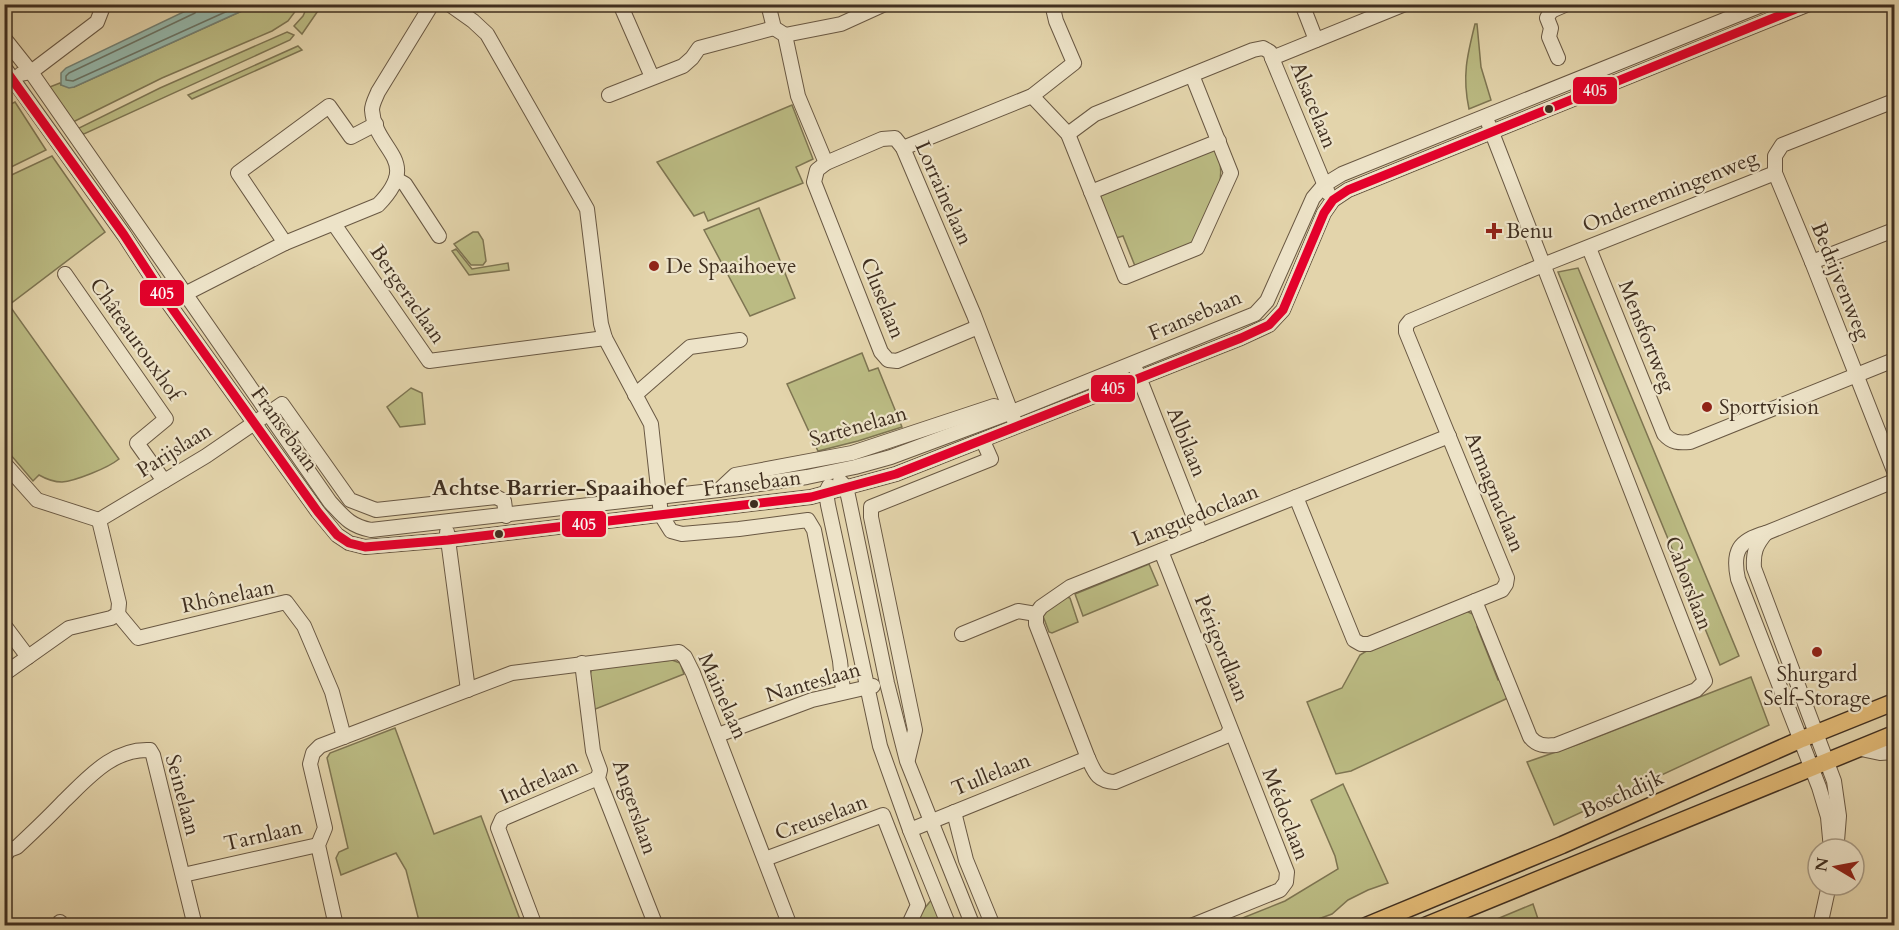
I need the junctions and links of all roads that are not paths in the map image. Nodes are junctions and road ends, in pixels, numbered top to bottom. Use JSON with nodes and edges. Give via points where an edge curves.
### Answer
{"nodes":[{"id":1,"x":104,"y":4,"type":"edge"},
{"id":2,"x":432,"y":4,"type":"edge"},
{"id":3,"x":449,"y":4,"type":"edge"},
{"id":4,"x":620,"y":4,"type":"edge"},
{"id":5,"x":768,"y":4,"type":"edge"},
{"id":6,"x":1052,"y":4,"type":"edge"},
{"id":7,"x":1302,"y":4,"type":"edge"},
{"id":8,"x":1405,"y":4,"type":"edge"},
{"id":9,"x":1568,"y":4,"type":"edge"},
{"id":10,"x":1764,"y":4,"type":"edge"},
{"id":11,"x":1809,"y":4,"type":"edge"},
{"id":12,"x":880,"y":6,"type":"edge"},
{"id":13,"x":1550,"y":8,"type":"edge"},
{"id":14,"x":779,"y":32,"type":"junction"},
{"id":15,"x":4,"y":38,"type":"edge"},
{"id":16,"x":1316,"y":40,"type":"junction"},
{"id":17,"x":1272,"y":57,"type":"junction"},
{"id":18,"x":1558,"y":58,"type":"dead end"},
{"id":19,"x":31,"y":72,"type":"junction"},
{"id":20,"x":7,"y":74,"type":"edge"},
{"id":21,"x":1192,"y":75,"type":"junction"},
{"id":22,"x":652,"y":77,"type":"junction"},
{"id":23,"x":609,"y":94,"type":"dead end"},
{"id":24,"x":1032,"y":96,"type":"junction"},
{"id":25,"x":1894,"y":101,"type":"edge"},
{"id":26,"x":1486,"y":117,"type":"junction"},
{"id":27,"x":376,"y":124,"type":"junction"},
{"id":28,"x":1492,"y":133,"type":"junction"},
{"id":29,"x":1068,"y":134,"type":"junction"},
{"id":30,"x":1219,"y":141,"type":"junction"},
{"id":31,"x":903,"y":148,"type":"junction"},
{"id":32,"x":826,"y":163,"type":"junction"},
{"id":33,"x":1774,"y":173,"type":"junction"},
{"id":34,"x":396,"y":179,"type":"junction"},
{"id":35,"x":1324,"y":185,"type":"junction"},
{"id":36,"x":1091,"y":192,"type":"junction"},
{"id":37,"x":1333,"y":200,"type":"junction"},
{"id":38,"x":334,"y":224,"type":"junction"},
{"id":39,"x":1894,"y":230,"type":"edge"},
{"id":40,"x":439,"y":236,"type":"dead end"},
{"id":41,"x":285,"y":243,"type":"junction"},
{"id":42,"x":1588,"y":248,"type":"junction"},
{"id":43,"x":1812,"y":262,"type":"junction"},
{"id":44,"x":1543,"y":264,"type":"junction"},
{"id":45,"x":65,"y":274,"type":"dead end"},
{"id":46,"x":184,"y":292,"type":"junction"},
{"id":47,"x":169,"y":304,"type":"junction"},
{"id":48,"x":978,"y":327,"type":"junction"},
{"id":49,"x":605,"y":338,"type":"junction"},
{"id":50,"x":740,"y":340,"type":"dead end"},
{"id":51,"x":1894,"y":360,"type":"edge"},
{"id":52,"x":1134,"y":364,"type":"junction"},
{"id":53,"x":1856,"y":375,"type":"junction"},
{"id":54,"x":1140,"y":378,"type":"junction"},
{"id":55,"x":635,"y":395,"type":"junction"},
{"id":56,"x":1011,"y":412,"type":"junction"},
{"id":57,"x":268,"y":414,"type":"junction"},
{"id":58,"x":255,"y":423,"type":"junction"},
{"id":59,"x":1017,"y":427,"type":"junction"},
{"id":60,"x":1449,"y":436,"type":"junction"},
{"id":61,"x":983,"y":441,"type":"junction"},
{"id":62,"x":4,"y":463,"type":"edge"},
{"id":63,"x":1894,"y":471,"type":"edge"},
{"id":64,"x":833,"y":472,"type":"junction"},
{"id":65,"x":164,"y":481,"type":"junction"},
{"id":66,"x":1894,"y":481,"type":"edge"},
{"id":67,"x":846,"y":487,"type":"junction"},
{"id":68,"x":719,"y":490,"type":"junction"},
{"id":69,"x":826,"y":492,"type":"junction"},
{"id":70,"x":659,"y":497,"type":"junction"},
{"id":71,"x":1296,"y":497,"type":"junction"},
{"id":72,"x":661,"y":515,"type":"junction"},
{"id":73,"x":506,"y":516,"type":"junction"},
{"id":74,"x":99,"y":520,"type":"junction"},
{"id":75,"x":446,"y":522,"type":"junction"},
{"id":76,"x":1766,"y":533,"type":"junction"},
{"id":77,"x":1202,"y":534,"type":"junction"},
{"id":78,"x":448,"y":540,"type":"junction"},
{"id":79,"x":1161,"y":551,"type":"junction"},
{"id":80,"x":1475,"y":601,"type":"junction"},
{"id":81,"x":1767,"y":603,"type":"junction"},
{"id":82,"x":1751,"y":611,"type":"junction"},
{"id":83,"x":118,"y":614,"type":"junction"},
{"id":84,"x":1036,"y":614,"type":"junction"},
{"id":85,"x":4,"y":625,"type":"edge"},
{"id":86,"x":962,"y":634,"type":"dead end"},
{"id":87,"x":28,"y":657,"type":"junction"},
{"id":88,"x":582,"y":663,"type":"junction"},
{"id":89,"x":4,"y":674,"type":"edge"},
{"id":90,"x":887,"y":683,"type":"junction"},
{"id":91,"x":866,"y":687,"type":"junction"},
{"id":92,"x":468,"y":690,"type":"junction"},
{"id":93,"x":843,"y":692,"type":"junction"},
{"id":94,"x":1894,"y":702,"type":"edge"},
{"id":95,"x":1230,"y":730,"type":"junction"},
{"id":96,"x":1894,"y":734,"type":"edge"},
{"id":97,"x":718,"y":735,"type":"junction"},
{"id":98,"x":1810,"y":736,"type":"junction"},
{"id":99,"x":344,"y":737,"type":"junction"},
{"id":100,"x":1861,"y":749,"type":"junction"},
{"id":101,"x":1894,"y":752,"type":"edge"},
{"id":102,"x":1088,"y":758,"type":"junction"},
{"id":103,"x":907,"y":761,"type":"junction"},
{"id":104,"x":1820,"y":765,"type":"junction"},
{"id":105,"x":598,"y":778,"type":"junction"},
{"id":106,"x":954,"y":812,"type":"junction"},
{"id":107,"x":931,"y":821,"type":"junction"},
{"id":108,"x":910,"y":830,"type":"junction"},
{"id":109,"x":1830,"y":837,"type":"edge"},
{"id":110,"x":1837,"y":837,"type":"edge"},
{"id":111,"x":318,"y":845,"type":"junction"},
{"id":112,"x":6,"y":850,"type":"edge"},
{"id":113,"x":765,"y":859,"type":"junction"},
{"id":114,"x":183,"y":875,"type":"junction"},
{"id":115,"x":1826,"y":897,"type":"edge"},
{"id":116,"x":195,"y":926,"type":"edge"},
{"id":117,"x":336,"y":926,"type":"edge"},
{"id":118,"x":535,"y":926,"type":"edge"},
{"id":119,"x":657,"y":926,"type":"edge"},
{"id":120,"x":790,"y":926,"type":"edge"},
{"id":121,"x":912,"y":926,"type":"edge"},
{"id":122,"x":949,"y":926,"type":"edge"},
{"id":123,"x":974,"y":926,"type":"edge"},
{"id":124,"x":993,"y":926,"type":"edge"},
{"id":125,"x":1191,"y":926,"type":"edge"},
{"id":126,"x":1366,"y":926,"type":"edge"},
{"id":127,"x":1425,"y":926,"type":"edge"},
{"id":128,"x":1820,"y":926,"type":"edge"}],
"edges":[{"from":1,"to":19,"type":"street","via":[[97,22]]},
{"from":2,"to":27,"type":"street","via":[[378,92],[372,108]]},
{"from":3,"to":49,"type":"street","via":[[487,34],[587,209]]},
{"from":4,"to":22,"type":"street"},
{"from":5,"to":14,"type":"street"},
{"from":6,"to":24,"type":"street","via":[[1074,63]]},
{"from":7,"to":16,"type":"street"},
{"from":8,"to":16,"type":"street","name":"Alsacelaan"},
{"from":9,"to":13,"type":"street"},
{"from":10,"to":26,"type":"street","name":"Fransebaan"},
{"from":11,"to":28,"type":"street"},
{"from":12,"to":14,"type":"street","via":[[841,24]]},
{"from":13,"to":18,"type":"street","via":[[1549,37]]},
{"from":14,"to":22,"type":"street","via":[[699,48],[683,66]]},
{"from":14,"to":32,"type":"street","via":[[798,96]]},
{"from":15,"to":19,"type":"street","name":"Fransebaan"},
{"from":16,"to":17,"type":"street","name":"Alsacelaan"},
{"from":17,"to":21,"type":"street","via":[[1263,48],[1252,50]]},
{"from":17,"to":35,"type":"street","name":"Alsacelaan"},
{"from":19,"to":20,"type":"street"},
{"from":19,"to":46,"type":"street","name":"Fransebaan"},
{"from":20,"to":47,"type":"street","name":"Fransebaan"},
{"from":21,"to":29,"type":"street","via":[[1095,114]]},
{"from":21,"to":30,"type":"street"},
{"from":22,"to":23,"type":"street"},
{"from":24,"to":29,"type":"street"},
{"from":24,"to":31,"type":"street"},
{"from":25,"to":33,"type":"street","name":"Ondernemingenweg","via":[[1782,145],[1775,156]]},
{"from":26,"to":28,"type":"street","name":"Cahorslaan"},
{"from":26,"to":35,"type":"street","name":"Fransebaan","via":[[1342,174]]},
{"from":27,"to":34,"type":"street","via":[[398,166]]},
{"from":27,"to":41,"type":"street","via":[[351,137],[329,106],[238,173]]},
{"from":28,"to":37,"type":"street","via":[[1348,190]]},
{"from":28,"to":44,"type":"street","name":"Cahorslaan"},
{"from":29,"to":36,"type":"street"},
{"from":30,"to":36,"type":"street"},
{"from":30,"to":36,"type":"street","via":[[1231,173],[1197,248],[1121,278]]},
{"from":31,"to":32,"type":"street","name":"Lorrainelaan","via":[[895,138],[882,139]]},
{"from":31,"to":48,"type":"street","name":"Lorrainelaan"},
{"from":32,"to":48,"type":"street","name":"Cluselaan","via":[[817,170],[814,182],[881,352],[888,360],[897,361]]},
{"from":33,"to":42,"type":"street","name":"Ondernemingenweg"},
{"from":33,"to":43,"type":"street","name":"Bedrijvenweg"},
{"from":34,"to":38,"type":"street","via":[[378,206]]},
{"from":34,"to":40,"type":"street","via":[[405,184]]},
{"from":35,"to":37,"type":"street","name":"Alsacelaan"},
{"from":35,"to":52,"type":"street","name":"Fransebaan","via":[[1313,198],[1267,301],[1255,314]]},
{"from":37,"to":54,"type":"street","name":"Fransebaan","via":[[1283,310],[1269,325]]},
{"from":38,"to":41,"type":"street"},
{"from":38,"to":49,"type":"street","name":"Bergeraclaan","via":[[429,361]]},
{"from":39,"to":43,"type":"street"},
{"from":41,"to":46,"type":"street"},
{"from":42,"to":44,"type":"street","name":"Ondernemingenweg"},
{"from":42,"to":53,"type":"street","name":"Mensfortweg","via":[[1664,434],[1670,440],[1690,442]]},
{"from":43,"to":53,"type":"street","name":"Bedrijvenweg"},
{"from":44,"to":60,"type":"street","name":"Armagnaclaan","via":[[1406,326]]},
{"from":44,"to":80,"type":"street","name":"Cahorslaan","via":[[1705,681],[1696,690],[1556,745],[1535,743]]},
{"from":45,"to":65,"type":"street","name":"Châteaurouxhof","via":[[166,419],[136,443]]},
{"from":46,"to":47,"type":"street"},
{"from":46,"to":57,"type":"street","name":"Fransebaan"},
{"from":47,"to":58,"type":"street","name":"Fransebaan"},
{"from":48,"to":56,"type":"street","name":"Lorrainelaan"},
{"from":49,"to":55,"type":"street"},
{"from":50,"to":55,"type":"street","via":[[690,347]]},
{"from":51,"to":53,"type":"street"},
{"from":52,"to":54,"type":"street","name":"Albilaan"},
{"from":52,"to":56,"type":"street","name":"Fransebaan"},
{"from":53,"to":63,"type":"street","name":"Bedrijvenweg"},
{"from":54,"to":59,"type":"street","name":"Fransebaan"},
{"from":54,"to":77,"type":"street","name":"Albilaan"},
{"from":55,"to":70,"type":"street","via":[[651,424]]},
{"from":56,"to":59,"type":"street","name":"Lorrainelaan"},
{"from":56,"to":64,"type":"street","name":"Fransebaan","via":[[891,457]]},
{"from":56,"to":68,"type":"street","name":"Sartènelaan","via":[[994,406],[852,453],[735,475]]},
{"from":57,"to":58,"type":"street","name":"Parijslaan"},
{"from":57,"to":73,"type":"street","name":"Fransebaan","via":[[282,404],[350,500],[376,510],[496,497],[504,501]]},
{"from":57,"to":75,"type":"street","name":"Fransebaan","via":[[330,502],[356,527],[371,530]]},
{"from":58,"to":65,"type":"street","name":"Parijslaan"},
{"from":58,"to":78,"type":"street","name":"Fransebaan","via":[[337,535],[349,543],[364,548]]},
{"from":59,"to":61,"type":"street","name":"Fransebaan"},
{"from":60,"to":71,"type":"street","name":"Languedoclaan"},
{"from":60,"to":80,"type":"street","name":"Armagnaclaan","via":[[1507,578],[1502,590]]},
{"from":61,"to":67,"type":"street","name":"Fransebaan","via":[[896,474]]},
{"from":61,"to":103,"type":"street","via":[[991,459],[871,507],[915,730]]},
{"from":62,"to":74,"type":"street","via":[[37,500]]},
{"from":64,"to":67,"type":"street"},
{"from":64,"to":68,"type":"street","name":"Fransebaan"},
{"from":64,"to":69,"type":"street"},
{"from":65,"to":74,"type":"street","name":"Parijslaan"},
{"from":66,"to":76,"type":"street"},
{"from":67,"to":69,"type":"street","name":"Fransebaan"},
{"from":67,"to":90,"type":"street"},
{"from":68,"to":70,"type":"street","name":"Fransebaan"},
{"from":69,"to":72,"type":"street","name":"Fransebaan"},
{"from":69,"to":91,"type":"street"},
{"from":70,"to":72,"type":"street"},
{"from":70,"to":73,"type":"street","name":"Fransebaan"},
{"from":71,"to":77,"type":"street","name":"Languedoclaan"},
{"from":71,"to":80,"type":"street","name":"Armagnaclaan","via":[[1354,640],[1369,644]]},
{"from":72,"to":78,"type":"street","name":"Fransebaan"},
{"from":72,"to":93,"type":"street","name":"Fransebaan","via":[[670,531],[682,534],[808,520],[814,530]]},
{"from":73,"to":75,"type":"street","name":"Fransebaan"},
{"from":74,"to":83,"type":"street","via":[[119,603]]},
{"from":75,"to":78,"type":"street"},
{"from":76,"to":81,"type":"street","via":[[1753,555]]},
{"from":76,"to":82,"type":"street","via":[[1742,543],[1737,554],[1738,579]]},
{"from":77,"to":79,"type":"street","name":"Languedoclaan"},
{"from":78,"to":92,"type":"street"},
{"from":79,"to":84,"type":"street","name":"Languedoclaan","via":[[1070,587]]},
{"from":79,"to":95,"type":"street","name":"Périgordlaan"},
{"from":81,"to":82,"type":"street"},
{"from":81,"to":98,"type":"street"},
{"from":82,"to":98,"type":"street"},
{"from":83,"to":87,"type":"street","via":[[69,628]]},
{"from":83,"to":99,"type":"street","name":"Rhônelaan","via":[[138,638],[286,602],[304,626],[332,692]]},
{"from":84,"to":86,"type":"street","via":[[1018,611]]},
{"from":84,"to":102,"type":"street","name":"Périgordlaan","via":[[1036,624]]},
{"from":85,"to":87,"type":"street"},
{"from":87,"to":89,"type":"street"},
{"from":88,"to":92,"type":"street","name":"Mainelaan","via":[[512,673]]},
{"from":88,"to":97,"type":"street","name":"Mainelaan","via":[[680,652],[693,673]]},
{"from":88,"to":105,"type":"street","name":"Angerslaan","via":[[592,751],[600,770]]},
{"from":90,"to":91,"type":"street","name":"Nanteslaan"},
{"from":90,"to":103,"type":"street"},
{"from":91,"to":93,"type":"street","name":"Nanteslaan"},
{"from":91,"to":108,"type":"street","via":[[879,746]]},
{"from":92,"to":99,"type":"street","name":"Mainelaan"},
{"from":93,"to":97,"type":"street","name":"Nanteslaan"},
{"from":94,"to":98,"type":"main road","name":"Boschdijk"},
{"from":95,"to":102,"type":"street","name":"Périgordlaan","via":[[1226,736],[1114,782],[1104,782],[1095,774]]},
{"from":95,"to":125,"type":"street","name":"Médoclaan","via":[[1287,872],[1286,882],[1280,890]]},
{"from":96,"to":100,"type":"main road"},
{"from":97,"to":113,"type":"street","name":"Mainelaan"},
{"from":98,"to":104,"type":"street"},
{"from":98,"to":126,"type":"main road","name":"Boschdijk"},
{"from":99,"to":111,"type":"street","name":"Mainelaan","via":[[320,746],[310,764],[325,828]]},
{"from":100,"to":101,"type":"street"},
{"from":100,"to":104,"type":"main road"},
{"from":102,"to":106,"type":"street","name":"Tullelaan"},
{"from":103,"to":107,"type":"street"},
{"from":104,"to":109,"type":"street"},
{"from":104,"to":110,"type":"street","via":[[1834,781],[1839,816]]},
{"from":104,"to":127,"type":"main road"},
{"from":105,"to":118,"type":"street","name":"Indrelaan","via":[[502,819],[498,828]]},
{"from":105,"to":119,"type":"street","name":"Angerslaan"},
{"from":106,"to":107,"type":"street","name":"Tullelaan"},
{"from":106,"to":124,"type":"street","via":[[966,860]]},
{"from":107,"to":108,"type":"street","name":"Tullelaan"},
{"from":107,"to":123,"type":"street"},
{"from":108,"to":122,"type":"street"},
{"from":111,"to":114,"type":"street","name":"Tarnlaan"},
{"from":111,"to":117,"type":"street","name":"Mainelaan"},
{"from":112,"to":114,"type":"street","name":"Seinelaan","via":[[17,847],[97,770],[116,757],[150,750]]},
{"from":113,"to":120,"type":"street","name":"Mainelaan"},
{"from":113,"to":121,"type":"street","name":"Creuselaan","via":[[883,815],[918,905],[910,922]]},
{"from":114,"to":116,"type":"street","name":"Seinelaan"},
{"from":115,"to":128,"type":"street"}]}
